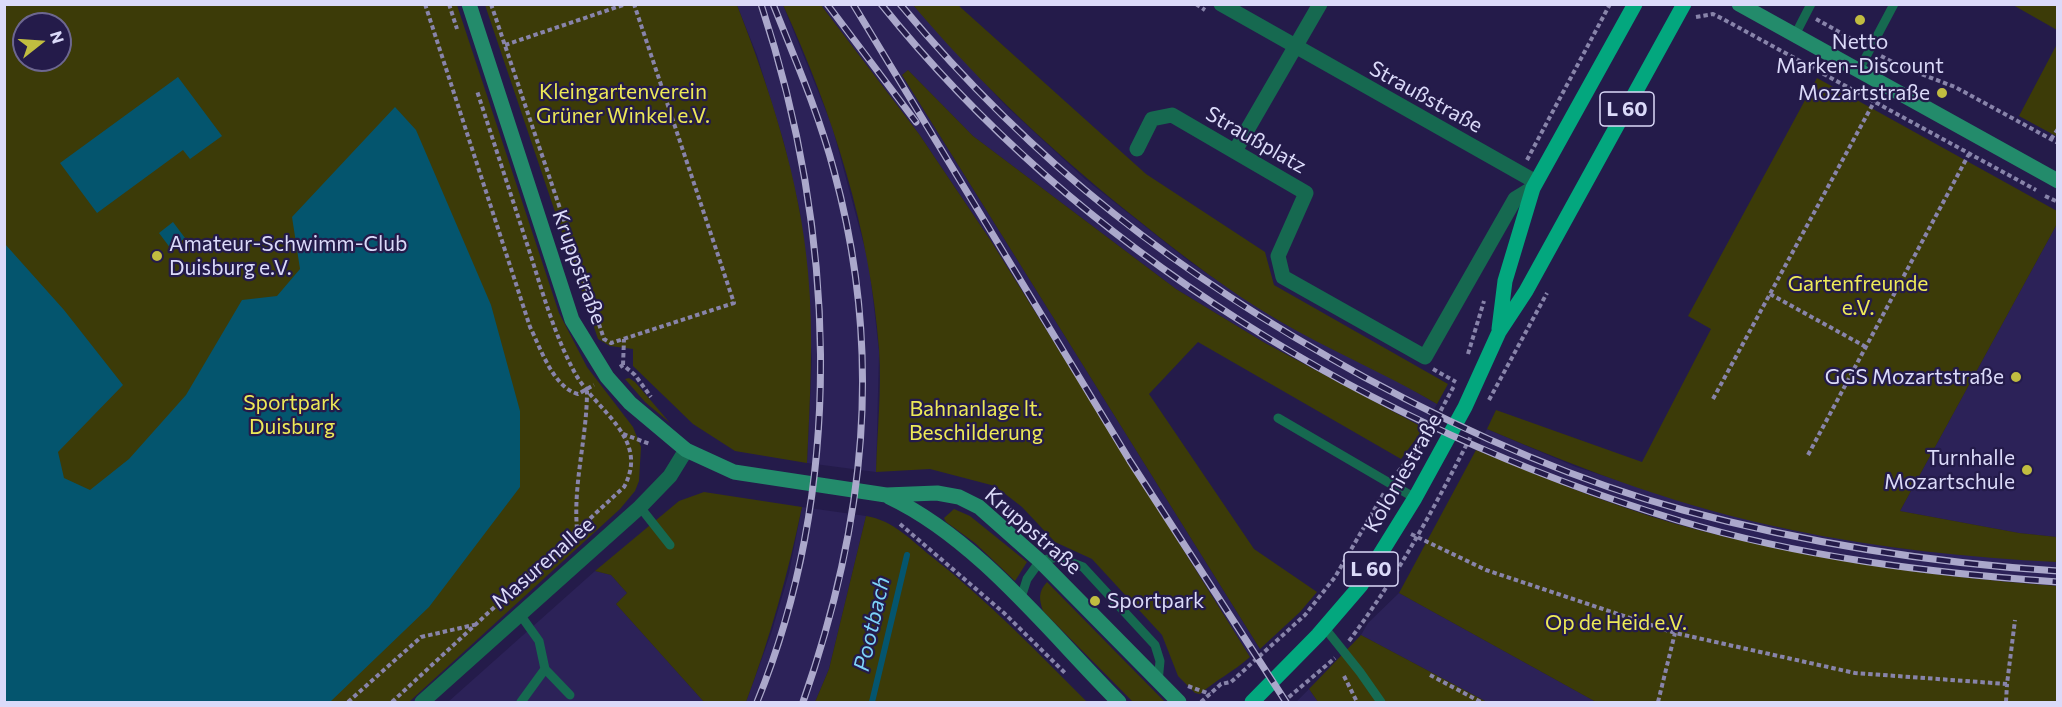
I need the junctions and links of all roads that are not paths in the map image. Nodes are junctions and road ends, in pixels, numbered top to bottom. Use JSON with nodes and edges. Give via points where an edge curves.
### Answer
{"nodes":[{"id":1,"x":469,"y":4,"type":"edge"},
{"id":2,"x":1221,"y":4,"type":"edge"},
{"id":3,"x":1320,"y":4,"type":"edge"},
{"id":4,"x":1635,"y":4,"type":"edge"},
{"id":5,"x":1684,"y":4,"type":"edge"},
{"id":6,"x":1739,"y":4,"type":"edge"},
{"id":7,"x":1811,"y":4,"type":"edge"},
{"id":8,"x":1894,"y":4,"type":"edge"},
{"id":9,"x":1795,"y":35,"type":"junction"},
{"id":10,"x":1295,"y":47,"type":"junction"},
{"id":11,"x":1859,"y":70,"type":"junction"},
{"id":12,"x":1137,"y":149,"type":"dead end"},
{"id":13,"x":1235,"y":151,"type":"junction"},
{"id":14,"x":2058,"y":181,"type":"edge"},
{"id":15,"x":1535,"y":185,"type":"junction"},
{"id":16,"x":1499,"y":332,"type":"junction"},
{"id":17,"x":1425,"y":357,"type":"joint"},
{"id":18,"x":1278,"y":418,"type":"dead end"},
{"id":19,"x":686,"y":450,"type":"junction"},
{"id":20,"x":886,"y":495,"type":"junction"},
{"id":21,"x":1415,"y":498,"type":"junction"},
{"id":22,"x":639,"y":507,"type":"junction"},
{"id":23,"x":670,"y":545,"type":"dead end"},
{"id":24,"x":1040,"y":561,"type":"junction"},
{"id":25,"x":1020,"y":601,"type":"junction"},
{"id":26,"x":519,"y":613,"type":"junction"},
{"id":27,"x":1324,"y":627,"type":"junction"},
{"id":28,"x":545,"y":669,"type":"junction"},
{"id":29,"x":1158,"y":682,"type":"junction"},
{"id":30,"x":570,"y":695,"type":"dead end"},
{"id":31,"x":422,"y":702,"type":"edge"},
{"id":32,"x":521,"y":702,"type":"edge"},
{"id":33,"x":1119,"y":702,"type":"edge"},
{"id":34,"x":1179,"y":702,"type":"edge"},
{"id":35,"x":1252,"y":702,"type":"edge"},
{"id":36,"x":1381,"y":702,"type":"edge"}],
"edges":[{"from":1,"to":19,"type":"street","name":"Kruppstraße","via":[[573,320],[607,377],[655,427]]},
{"from":2,"to":10,"type":"street","name":"Straußstraße"},
{"from":3,"to":10,"type":"street"},
{"from":4,"to":15,"type":"main road","name":"Koloniestraße","number":"L 60"},
{"from":5,"to":16,"type":"main road","name":"Koloniestraße","number":"L 60","via":[[1526,291]]},
{"from":6,"to":9,"type":"street"},
{"from":7,"to":9,"type":"lane"},
{"from":8,"to":11,"type":"lane"},
{"from":9,"to":11,"type":"street"},
{"from":10,"to":13,"type":"street"},
{"from":10,"to":15,"type":"street","name":"Straußstraße"},
{"from":11,"to":14,"type":"street"},
{"from":12,"to":13,"type":"street","name":"Straußplatz","via":[[1152,119],[1172,115]]},
{"from":13,"to":17,"type":"street","name":"Straußplatz","via":[[1306,193],[1278,256],[1283,277]]},
{"from":15,"to":16,"type":"main road","name":"Koloniestraße","number":"L 60","via":[[1505,281]]},
{"from":15,"to":17,"type":"street","name":"Koloniestraße","via":[[1515,199]]},
{"from":16,"to":21,"type":"main road","name":"Koloniestraße","number":"L 60","via":[[1465,407]]},
{"from":18,"to":21,"type":"lane"},
{"from":19,"to":20,"type":"street","name":"Kruppstraße","via":[[734,472]]},
{"from":19,"to":22,"type":"street","name":"Masurenallee","via":[[670,476]]},
{"from":20,"to":24,"type":"street","name":"Kruppstraße","via":[[937,493],[959,497],[979,507]]},
{"from":20,"to":25,"type":"street","name":"Kruppstraße","via":[[910,507],[969,552]]},
{"from":21,"to":27,"type":"main road","name":"Koloniestraße","number":"L 60","via":[[1361,585]]},
{"from":22,"to":23,"type":"lane"},
{"from":22,"to":26,"type":"street","name":"Masurenallee"},
{"from":24,"to":25,"type":"lane","via":[[1027,579]]},
{"from":24,"to":29,"type":"street","name":"Kruppstraße"},
{"from":24,"to":29,"type":"lane","via":[[1057,557],[1083,567],[1155,645],[1160,661]]},
{"from":25,"to":33,"type":"street","name":"Kruppstraße"},
{"from":26,"to":28,"type":"lane","via":[[539,641]]},
{"from":26,"to":31,"type":"street","name":"Masurenallee"},
{"from":27,"to":35,"type":"main road","name":"Koloniestraße","number":"L 60"},
{"from":27,"to":36,"type":"lane"},
{"from":28,"to":30,"type":"lane"},
{"from":28,"to":32,"type":"lane"},
{"from":29,"to":34,"type":"street","name":"Kruppstraße"}]}
